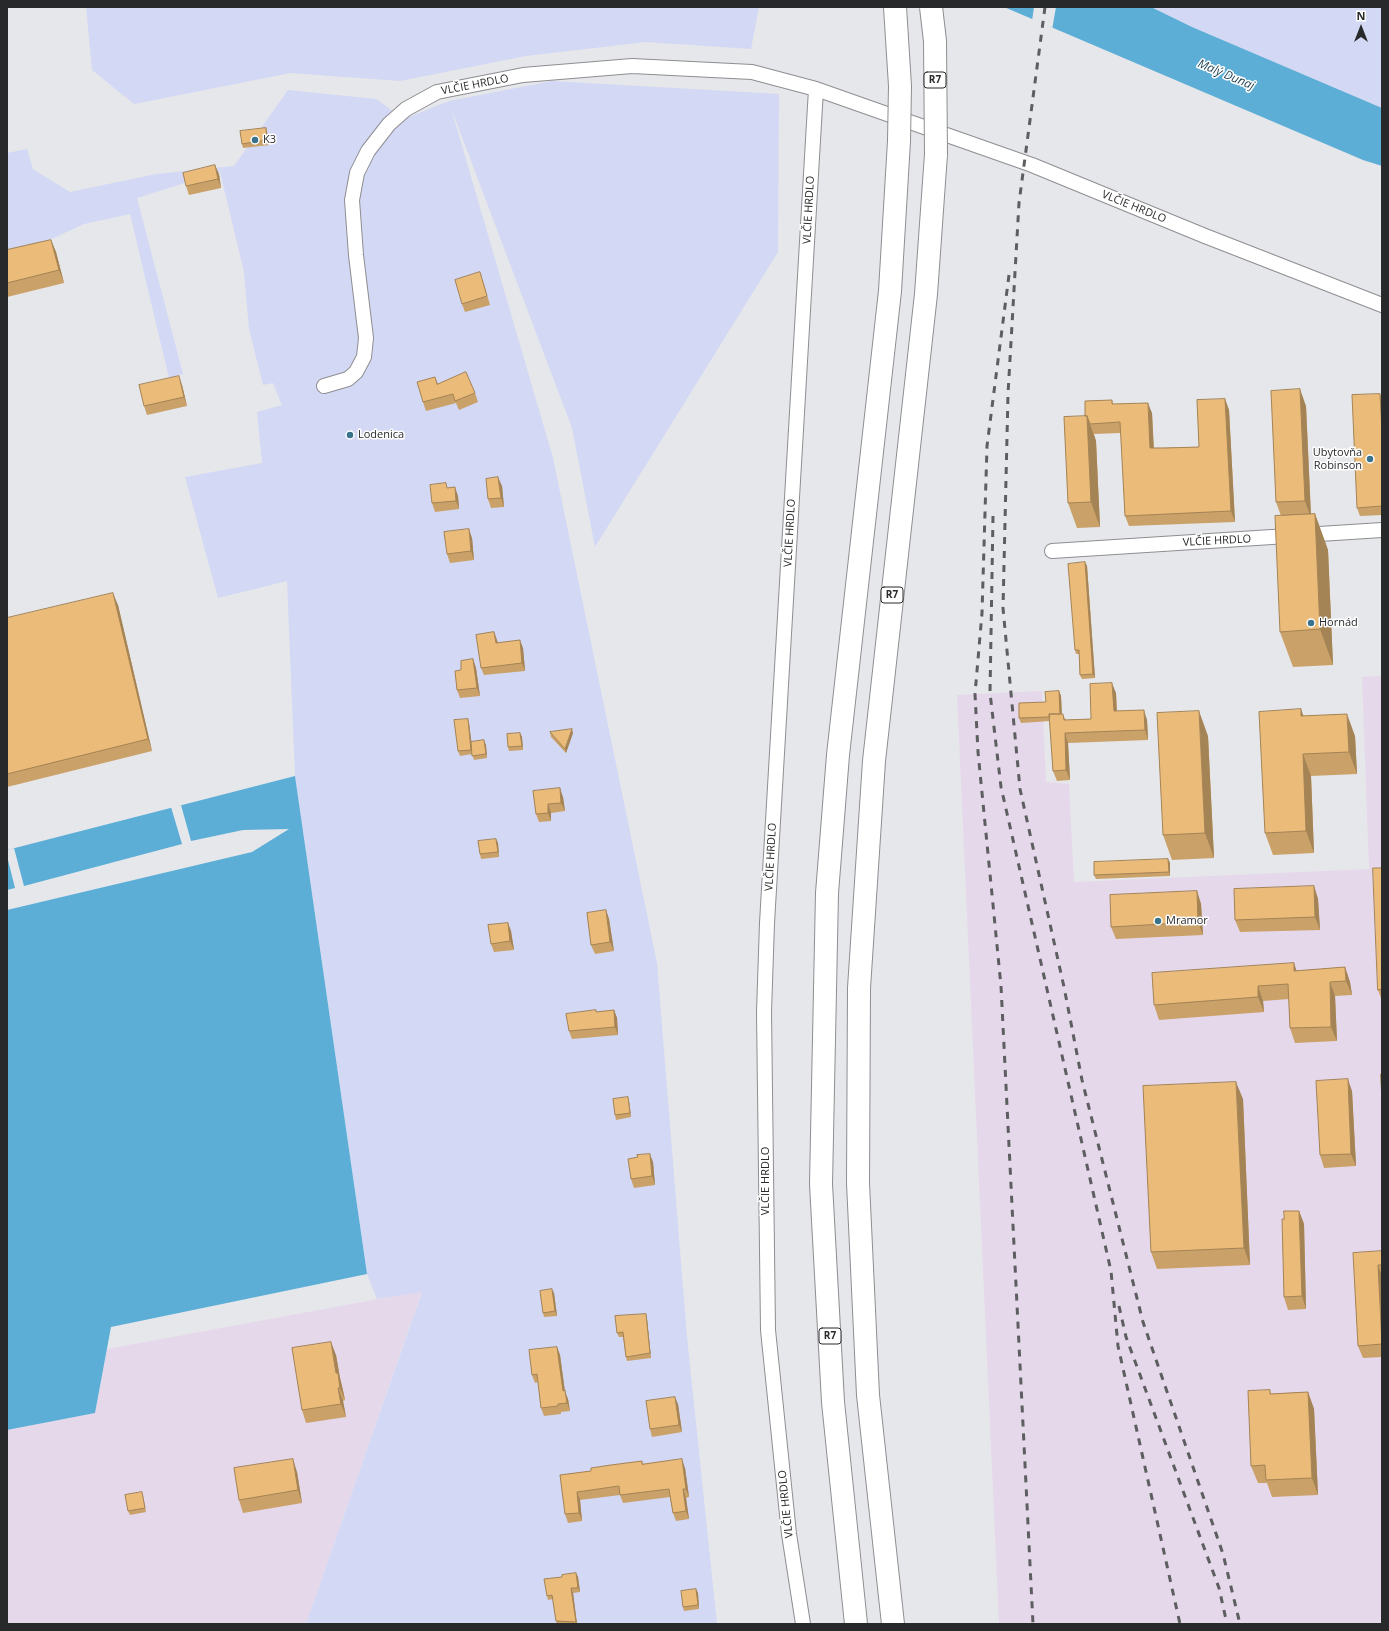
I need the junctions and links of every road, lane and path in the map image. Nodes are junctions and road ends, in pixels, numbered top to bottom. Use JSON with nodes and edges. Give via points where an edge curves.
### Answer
{"nodes":[{"id":1,"x":895,"y":7,"type":"edge"},
{"id":2,"x":931,"y":7,"type":"edge"},
{"id":3,"x":816,"y":88,"type":"junction"},
{"id":4,"x":1382,"y":305,"type":"edge"},
{"id":5,"x":324,"y":386,"type":"dead end"},
{"id":6,"x":1382,"y":530,"type":"edge"},
{"id":7,"x":1052,"y":550,"type":"dead end"},
{"id":8,"x":803,"y":1624,"type":"edge"},
{"id":9,"x":856,"y":1624,"type":"edge"},
{"id":10,"x":893,"y":1624,"type":"edge"}],
"edges":[{"from":1,"to":9,"type":"highway","number":"R7","bridge":true,"via":[[900,86],[900,141],[890,291],[838,755],[827,894],[823,1048],[821,1192],[834,1402]]},
{"from":2,"to":10,"type":"highway","number":"R7","bridge":true,"via":[[935,41],[936,154],[926,294],[874,761],[864,897],[858,1036],[858,1183],[868,1395]]},
{"from":3,"to":4,"type":"street","name":"VLČIE HRDLO","via":[[1032,165]]},
{"from":3,"to":5,"type":"street","name":"VLČIE HRDLO","via":[[752,72],[632,66],[523,75],[437,92],[406,109],[389,124],[368,151],[357,173],[352,200],[366,338],[364,357],[356,372],[348,379]]},
{"from":3,"to":8,"type":"street","name":"VLČIE HRDLO","via":[[767,923],[764,1012],[768,1330],[789,1534]]},
{"from":6,"to":7,"type":"street","name":"VLČIE HRDLO"}]}
